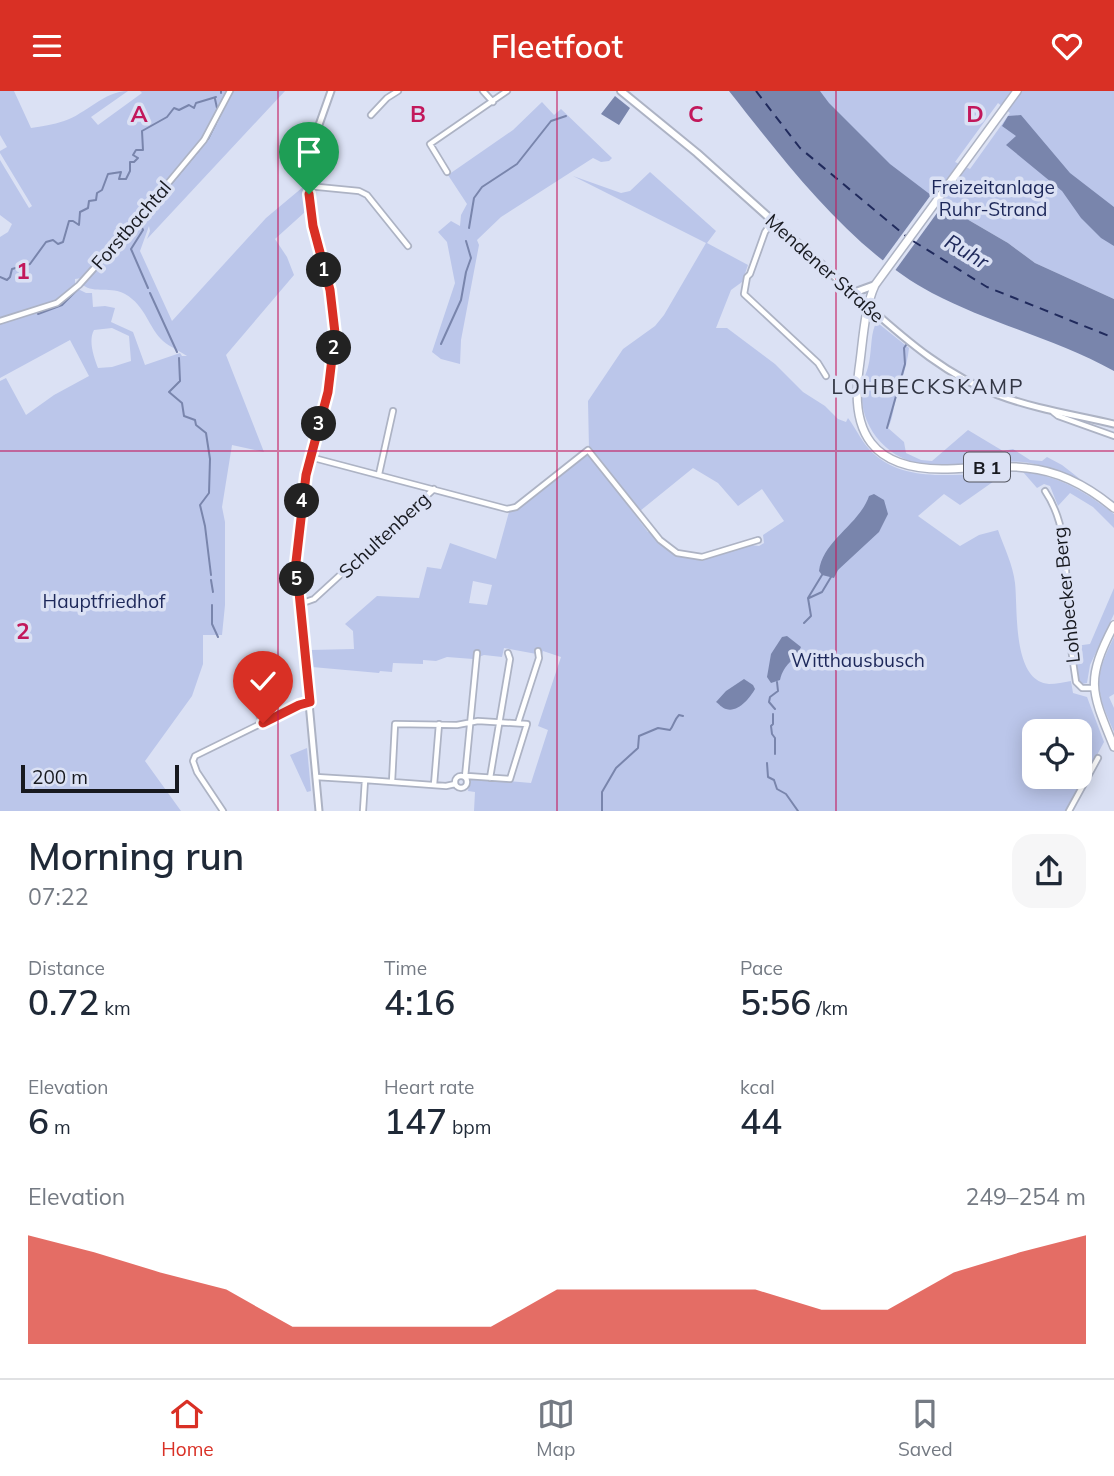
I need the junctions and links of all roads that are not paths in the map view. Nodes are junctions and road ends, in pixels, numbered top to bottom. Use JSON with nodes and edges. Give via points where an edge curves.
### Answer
{"nodes":[{"id":1,"x":230,"y":91,"type":"edge"},
{"id":2,"x":331,"y":91,"type":"edge"},
{"id":3,"x":398,"y":91,"type":"edge"},
{"id":4,"x":483,"y":91,"type":"edge"},
{"id":5,"x":507,"y":91,"type":"edge"},
{"id":6,"x":621,"y":91,"type":"edge"},
{"id":7,"x":1017,"y":91,"type":"edge"},
{"id":8,"x":493,"y":102,"type":"junction"},
{"id":9,"x":371,"y":115,"type":"dead end"},
{"id":10,"x":447,"y":172,"type":"dead end"},
{"id":11,"x":308,"y":186,"type":"junction"},
{"id":12,"x":773,"y":221,"type":"junction"},
{"id":13,"x":408,"y":246,"type":"dead end"},
{"id":14,"x":877,"y":283,"type":"junction"},
{"id":15,"x":853,"y":293,"type":"junction"},
{"id":16,"x":869,"y":307,"type":"junction"},
{"id":17,"x":0,"y":321,"type":"edge"},
{"id":18,"x":826,"y":376,"type":"dead end"},
{"id":19,"x":1049,"y":409,"type":"junction"},
{"id":20,"x":393,"y":411,"type":"dead end"},
{"id":21,"x":1114,"y":424,"type":"edge"},
{"id":22,"x":1114,"y":436,"type":"edge"},
{"id":23,"x":310,"y":457,"type":"junction"},
{"id":24,"x":379,"y":474,"type":"junction"},
{"id":25,"x":433,"y":489,"type":"junction"},
{"id":26,"x":1045,"y":491,"type":"dead end"},
{"id":27,"x":1114,"y":508,"type":"edge"},
{"id":28,"x":758,"y":540,"type":"dead end"},
{"id":29,"x":300,"y":604,"type":"junction"},
{"id":30,"x":1114,"y":625,"type":"edge"},
{"id":31,"x":538,"y":651,"type":"dead end"},
{"id":32,"x":477,"y":653,"type":"dead end"},
{"id":33,"x":508,"y":653,"type":"dead end"},
{"id":34,"x":247,"y":661,"type":"dead end"},
{"id":35,"x":1093,"y":688,"type":"junction"},
{"id":36,"x":310,"y":702,"type":"junction"},
{"id":37,"x":500,"y":721,"type":"junction"},
{"id":38,"x":471,"y":722,"type":"junction"},
{"id":39,"x":263,"y":723,"type":"junction"},
{"id":40,"x":518,"y":723,"type":"junction"},
{"id":41,"x":439,"y":724,"type":"junction"},
{"id":42,"x":1114,"y":747,"type":"edge"},
{"id":43,"x":1098,"y":758,"type":"dead end"},
{"id":44,"x":316,"y":777,"type":"junction"},
{"id":45,"x":466,"y":777,"type":"junction"},
{"id":46,"x":490,"y":778,"type":"junction"},
{"id":47,"x":365,"y":780,"type":"junction"},
{"id":48,"x":392,"y":782,"type":"junction"},
{"id":49,"x":455,"y":784,"type":"junction"},
{"id":50,"x":434,"y":785,"type":"junction"},
{"id":51,"x":223,"y":811,"type":"edge"},
{"id":52,"x":319,"y":811,"type":"edge"},
{"id":53,"x":363,"y":811,"type":"edge"},
{"id":54,"x":1069,"y":811,"type":"edge"}],
"edges":[{"from":1,"to":17,"type":"street","name":"Forstbachtal","via":[[204,139],[79,285],[51,306]]},
{"from":2,"to":11,"type":"street","via":[[314,139]]},
{"from":3,"to":9,"type":"street"},
{"from":4,"to":8,"type":"street"},
{"from":5,"to":8,"type":"street"},
{"from":6,"to":12,"type":"main road","name":"Mendener Straße"},
{"from":7,"to":14,"type":"main road","number":"B 1"},
{"from":8,"to":10,"type":"street","via":[[430,144]]},
{"from":11,"to":13,"type":"street","via":[[367,195]]},
{"from":11,"to":23,"type":"street","via":[[335,333],[331,376]]},
{"from":12,"to":15,"type":"main road","name":"Mendener Straße"},
{"from":12,"to":18,"type":"street","via":[[744,294]]},
{"from":14,"to":15,"type":"main road"},
{"from":14,"to":16,"type":"main road","number":"B 1"},
{"from":15,"to":16,"type":"main road","name":"Mendener Straße"},
{"from":16,"to":19,"type":"street","name":"Mendener Straße","via":[[917,349],[978,386]]},
{"from":16,"to":27,"type":"main road","number":"B 1","via":[[857,409],[864,432],[877,449],[901,463],[926,469],[1007,467],[1050,473],[1080,485]]},
{"from":19,"to":21,"type":"street","name":"Mendener Straße"},
{"from":19,"to":22,"type":"street","name":"Mendener Straße","via":[[1058,417]]},
{"from":20,"to":24,"type":"street"},
{"from":23,"to":24,"type":"street"},
{"from":23,"to":29,"type":"street","via":[[296,562]]},
{"from":24,"to":25,"type":"street"},
{"from":25,"to":28,"type":"street","via":[[512,508],[588,450],[660,540],[677,553],[702,557]]},
{"from":25,"to":29,"type":"street","name":"Schultenberg","via":[[314,599]]},
{"from":26,"to":35,"type":"street","name":"Lohbecker Berg","via":[[1061,528],[1076,683]]},
{"from":29,"to":36,"type":"street"},
{"from":30,"to":35,"type":"main road","via":[[1095,665]]},
{"from":31,"to":40,"type":"street"},
{"from":32,"to":38,"type":"street"},
{"from":33,"to":37,"type":"street"},
{"from":34,"to":39,"type":"street","via":[[247,684]]},
{"from":35,"to":42,"type":"main road"},
{"from":36,"to":39,"type":"street"},
{"from":36,"to":44,"type":"street"},
{"from":37,"to":38,"type":"street"},
{"from":37,"to":40,"type":"street"},
{"from":37,"to":46,"type":"street"},
{"from":38,"to":41,"type":"street"},
{"from":38,"to":45,"type":"street"},
{"from":39,"to":51,"type":"street","via":[[199,753],[193,761]]},
{"from":40,"to":46,"type":"street","via":[[527,724],[527,729],[510,779]]},
{"from":41,"to":48,"type":"street","via":[[395,724]]},
{"from":41,"to":50,"type":"street"},
{"from":43,"to":54,"type":"street"},
{"from":44,"to":47,"type":"street"},
{"from":44,"to":52,"type":"street"},
{"from":45,"to":46,"type":"street"},
{"from":45,"to":49,"type":"street","via":[[457,777]]},
{"from":45,"to":49,"type":"street","via":[[464,787]]},
{"from":47,"to":48,"type":"street"},
{"from":47,"to":53,"type":"street"},
{"from":48,"to":50,"type":"street"},
{"from":49,"to":50,"type":"street"}]}
